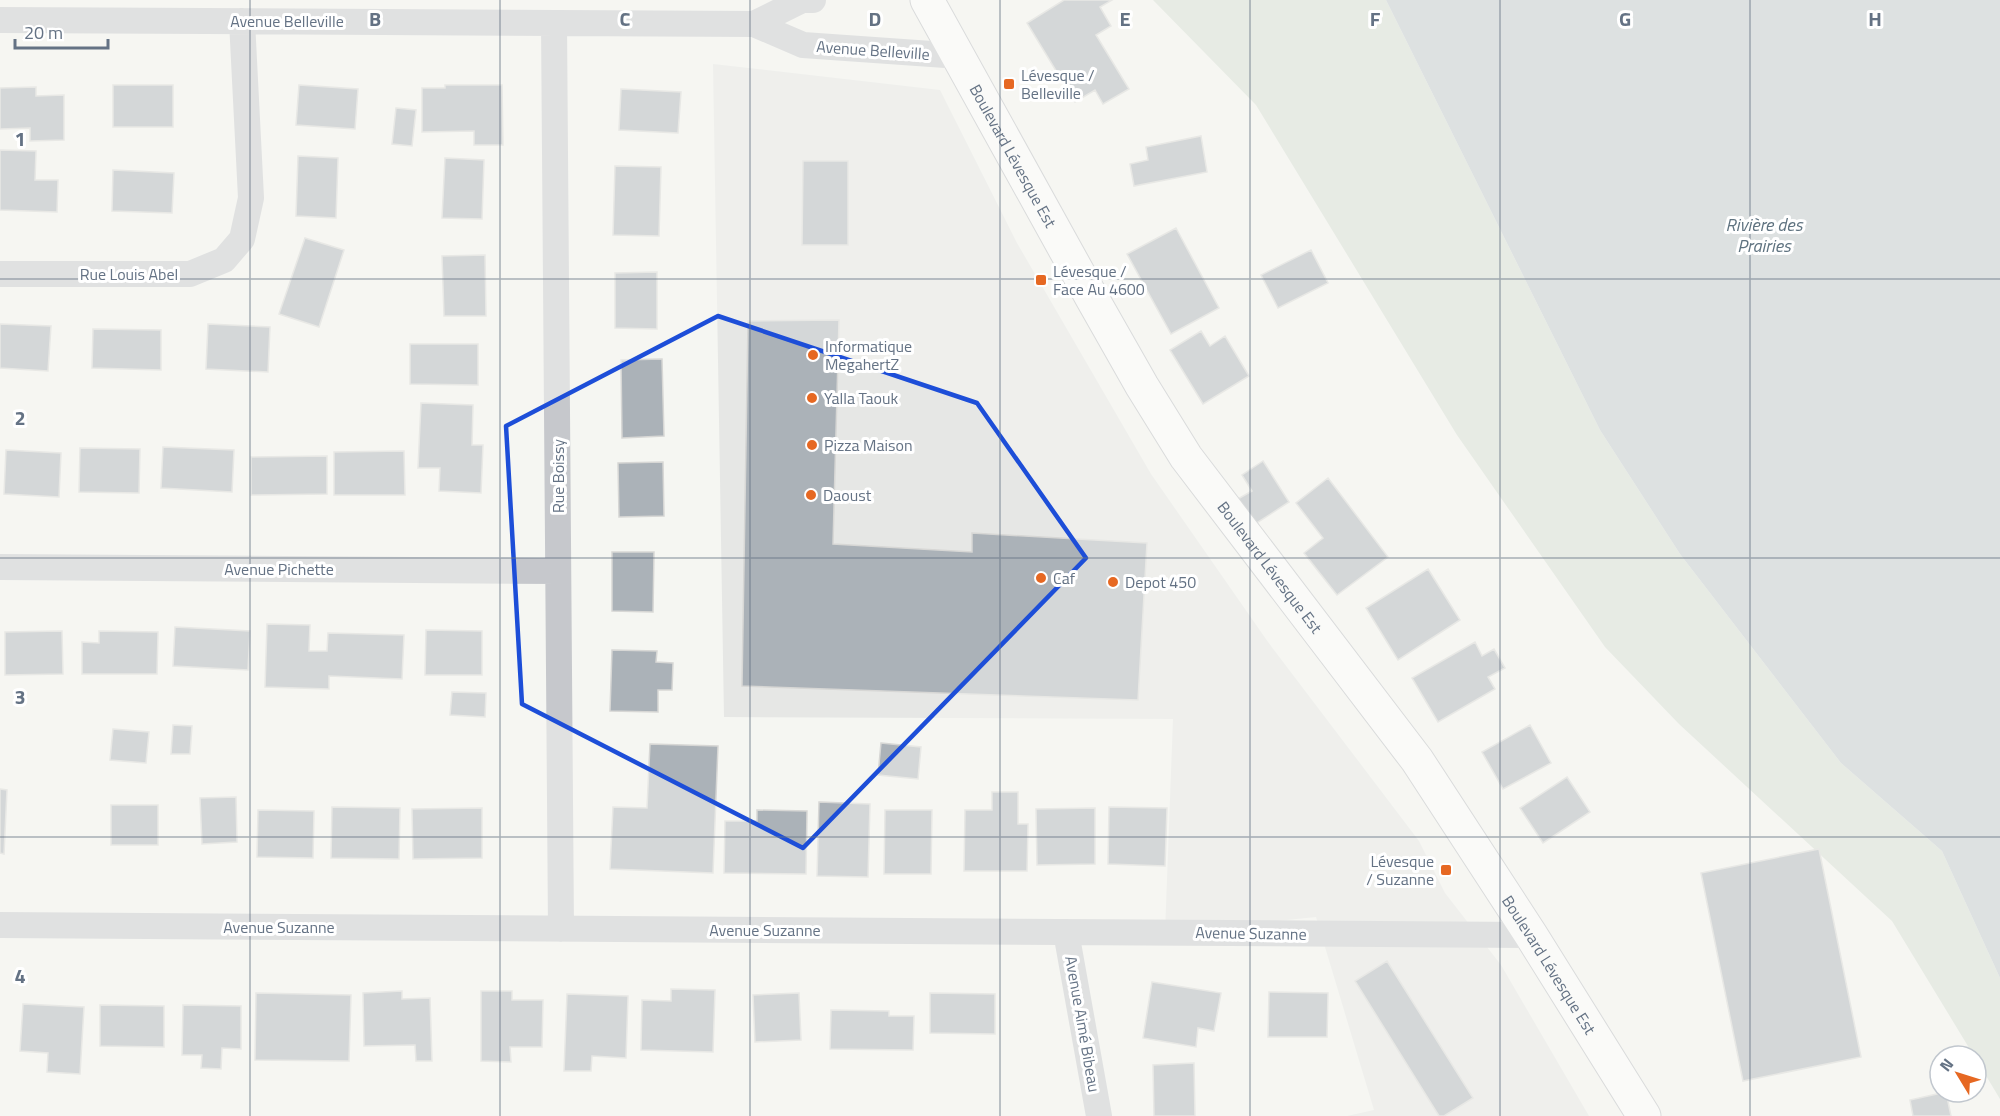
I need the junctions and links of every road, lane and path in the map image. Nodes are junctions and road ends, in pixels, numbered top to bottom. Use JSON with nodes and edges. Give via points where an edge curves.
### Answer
{"nodes":[{"id":1,"x":813,"y":0,"type":"edge"},
{"id":2,"x":927,"y":0,"type":"edge"},
{"id":3,"x":0,"y":20,"type":"edge"},
{"id":4,"x":242,"y":21,"type":"junction"},
{"id":5,"x":554,"y":23,"type":"junction"},
{"id":6,"x":754,"y":24,"type":"junction"},
{"id":7,"x":960,"y":56,"type":"junction"},
{"id":8,"x":0,"y":274,"type":"edge"},
{"id":9,"x":0,"y":567,"type":"edge"},
{"id":10,"x":558,"y":571,"type":"junction"},
{"id":11,"x":0,"y":925,"type":"edge"},
{"id":12,"x":561,"y":929,"type":"junction"},
{"id":13,"x":1066,"y":932,"type":"junction"},
{"id":14,"x":1531,"y":935,"type":"junction"},
{"id":15,"x":1099,"y":1116,"type":"edge"},
{"id":16,"x":1644,"y":1116,"type":"edge"}],
"edges":[{"from":1,"to":6,"type":"street","name":"Avenue Belleville","via":[[802,0]]},
{"from":2,"to":7,"type":"street","name":"Boulevard Lévesque Est"},
{"from":3,"to":4,"type":"street","name":"Avenue Belleville"},
{"from":4,"to":5,"type":"street","name":"Avenue Belleville"},
{"from":4,"to":8,"type":"street","name":"Rue Louis Abel","via":[[251,198],[242,238],[224,260],[190,274]]},
{"from":5,"to":6,"type":"street","name":"Avenue Belleville"},
{"from":5,"to":10,"type":"street","name":"Rue Boissy"},
{"from":6,"to":7,"type":"street","name":"Avenue Belleville","via":[[803,45]]},
{"from":7,"to":14,"type":"street","name":"Boulevard Lévesque Est","via":[[1097,308],[1186,457],[1417,760]]},
{"from":9,"to":10,"type":"street","name":"Avenue Pichette"},
{"from":10,"to":12,"type":"street","name":"Rue Boissy"},
{"from":11,"to":12,"type":"street","name":"Avenue Suzanne"},
{"from":12,"to":13,"type":"street","name":"Avenue Suzanne"},
{"from":13,"to":14,"type":"street","name":"Avenue Suzanne"},
{"from":13,"to":15,"type":"street","name":"Avenue Aimé Bibeau"},
{"from":14,"to":16,"type":"street","name":"Boulevard Lévesque Est"}]}
